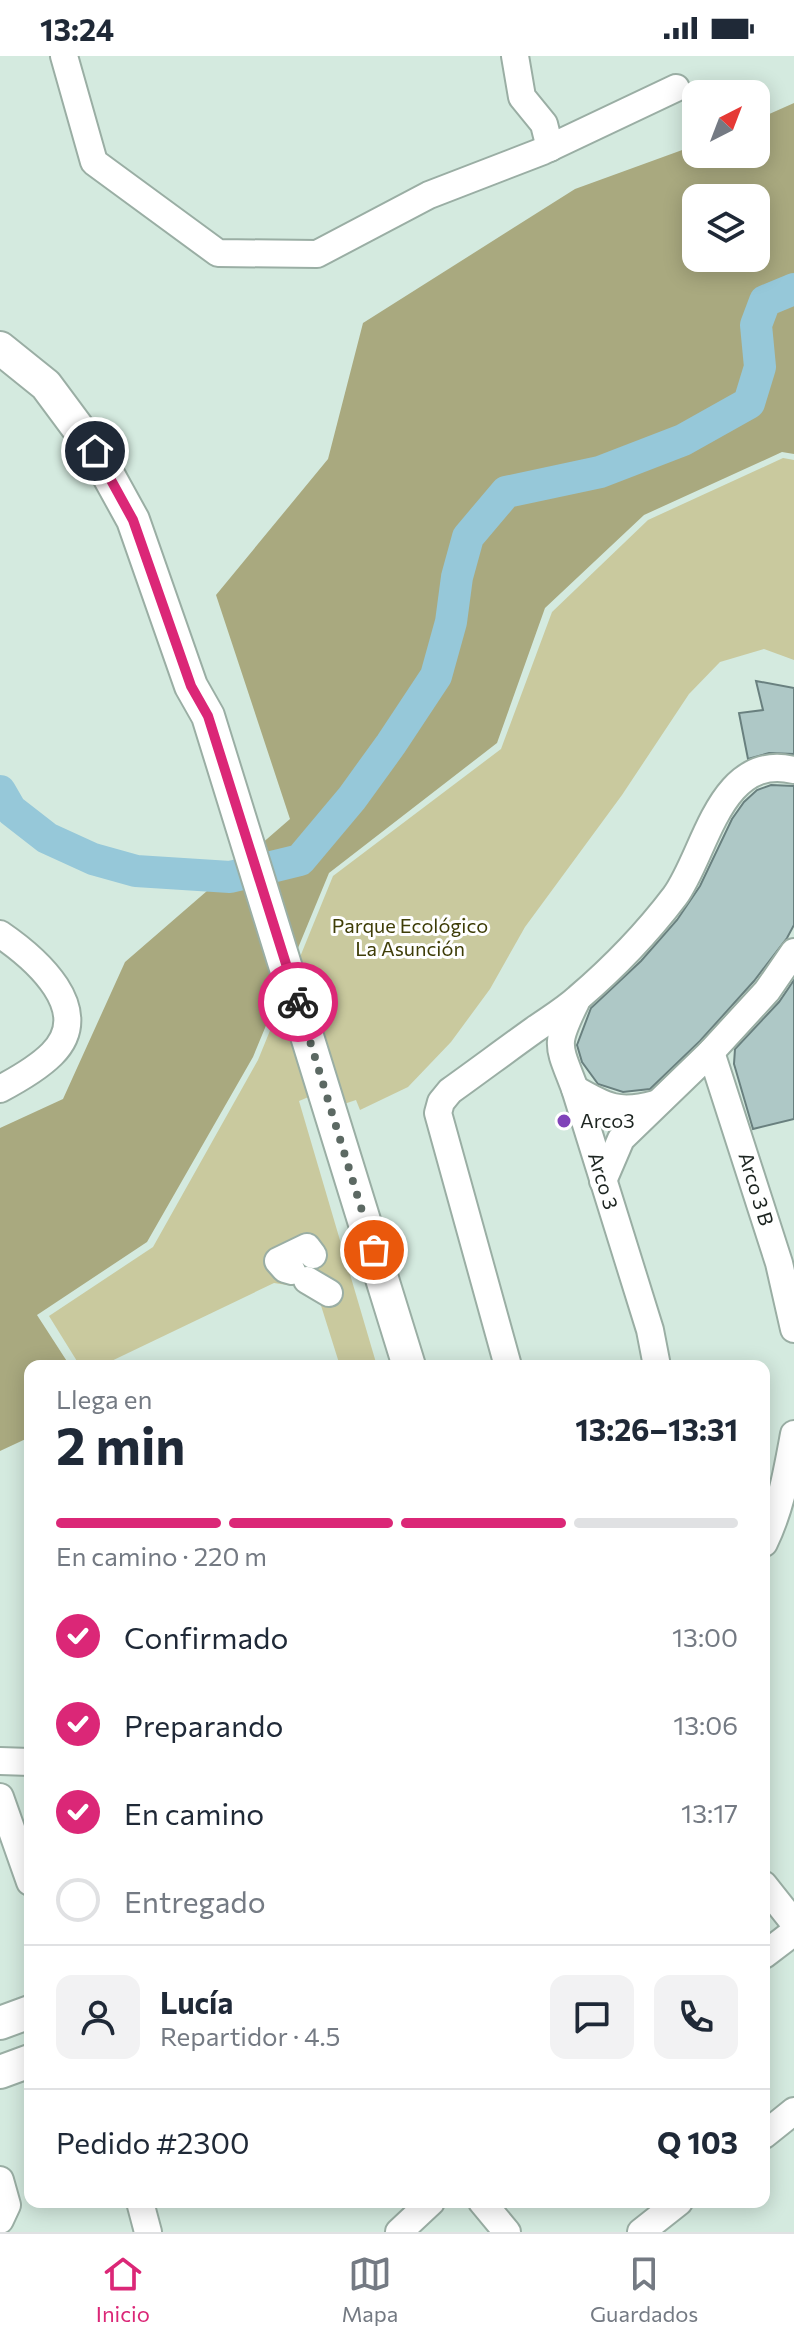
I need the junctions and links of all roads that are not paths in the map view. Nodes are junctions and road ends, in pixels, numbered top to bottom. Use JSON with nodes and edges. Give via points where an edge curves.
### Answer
{"nodes":[{"id":1,"x":64,"y":56,"type":"edge"},
{"id":2,"x":515,"y":56,"type":"edge"},
{"id":3,"x":676,"y":88,"type":"dead end"},
{"id":4,"x":550,"y":148,"type":"junction"},
{"id":5,"x":0,"y":348,"type":"edge"},
{"id":6,"x":794,"y":770,"type":"edge"},
{"id":7,"x":0,"y":934,"type":"edge"},
{"id":8,"x":794,"y":952,"type":"edge"},
{"id":9,"x":578,"y":999,"type":"junction"},
{"id":10,"x":517,"y":1042,"type":"junction"},
{"id":11,"x":711,"y":1052,"type":"junction"},
{"id":12,"x":561,"y":1055,"type":"junction"},
{"id":13,"x":0,"y":1089,"type":"edge"},
{"id":14,"x":575,"y":1089,"type":"junction"},
{"id":15,"x":658,"y":1103,"type":"junction"},
{"id":16,"x":331,"y":1137,"type":"junction"},
{"id":17,"x":603,"y":1181,"type":"junction"},
{"id":18,"x":786,"y":1265,"type":"edge"},
{"id":19,"x":794,"y":1329,"type":"edge"},
{"id":20,"x":388,"y":1360,"type":"edge"},
{"id":21,"x":407,"y":1360,"type":"edge"},
{"id":22,"x":506,"y":1360,"type":"edge"},
{"id":23,"x":656,"y":1360,"type":"edge"},
{"id":24,"x":794,"y":1434,"type":"edge"},
{"id":25,"x":770,"y":1530,"type":"edge"},
{"id":26,"x":0,"y":1761,"type":"edge"},
{"id":27,"x":24,"y":1762,"type":"edge"},
{"id":28,"x":0,"y":1797,"type":"edge"},
{"id":29,"x":24,"y":1865,"type":"edge"},
{"id":30,"x":794,"y":1932,"type":"edge"},
{"id":31,"x":770,"y":1950,"type":"edge"},
{"id":32,"x":24,"y":2063,"type":"edge"},
{"id":33,"x":0,"y":2072,"type":"edge"},
{"id":34,"x":794,"y":2111,"type":"edge"},
{"id":35,"x":770,"y":2130,"type":"edge"},
{"id":36,"x":0,"y":2180,"type":"edge"},
{"id":37,"x":142,"y":2208,"type":"edge"},
{"id":38,"x":425,"y":2208,"type":"edge"},
{"id":39,"x":487,"y":2208,"type":"edge"},
{"id":40,"x":671,"y":2208,"type":"edge"},
{"id":41,"x":0,"y":2220,"type":"edge"},
{"id":42,"x":148,"y":2232,"type":"edge"},
{"id":43,"x":399,"y":2232,"type":"edge"},
{"id":44,"x":507,"y":2232,"type":"edge"},
{"id":45,"x":641,"y":2232,"type":"edge"}],
"edges":[{"from":1,"to":4,"type":"street","via":[[94,162],[218,253],[317,254],[429,195]]},
{"from":2,"to":4,"type":"street","via":[[522,97],[544,124]]},
{"from":3,"to":4,"type":"street"},
{"from":5,"to":16,"type":"main road","via":[[46,385],[95,451],[133,520],[191,686]]},
{"from":6,"to":9,"type":"street","via":[[770,770],[736,785],[711,821],[677,893]]},
{"from":7,"to":13,"type":"street","via":[[50,976],[68,1016],[53,1053]]},
{"from":8,"to":11,"type":"street","via":[[767,991]]},
{"from":9,"to":10,"type":"street"},
{"from":9,"to":12,"type":"street","via":[[561,1033]]},
{"from":10,"to":12,"type":"street","via":[[543,1043]]},
{"from":10,"to":22,"type":"street","via":[[450,1091],[438,1113]]},
{"from":11,"to":15,"type":"street"},
{"from":11,"to":18,"type":"street","name":"Arco 3 B"},
{"from":12,"to":14,"type":"street","name":"Arco 3"},
{"from":14,"to":15,"type":"street","via":[[609,1108],[633,1110]]},
{"from":14,"to":17,"type":"street","name":"Arco 3"},
{"from":15,"to":17,"type":"street","via":[[621,1139]]},
{"from":16,"to":20,"type":"main road"},
{"from":16,"to":21,"type":"main road"},
{"from":17,"to":23,"type":"street","name":"Arco 3"},
{"from":18,"to":19,"type":"street","name":"Arco 3 B"},
{"from":24,"to":25,"type":"street"},
{"from":26,"to":27,"type":"street"},
{"from":28,"to":29,"type":"street"},
{"from":30,"to":31,"type":"street"},
{"from":32,"to":33,"type":"main road"},
{"from":34,"to":35,"type":"street"},
{"from":36,"to":41,"type":"street","via":[[7,2199]]},
{"from":37,"to":42,"type":"street"},
{"from":38,"to":43,"type":"street"},
{"from":39,"to":44,"type":"street"},
{"from":40,"to":45,"type":"street"}]}
